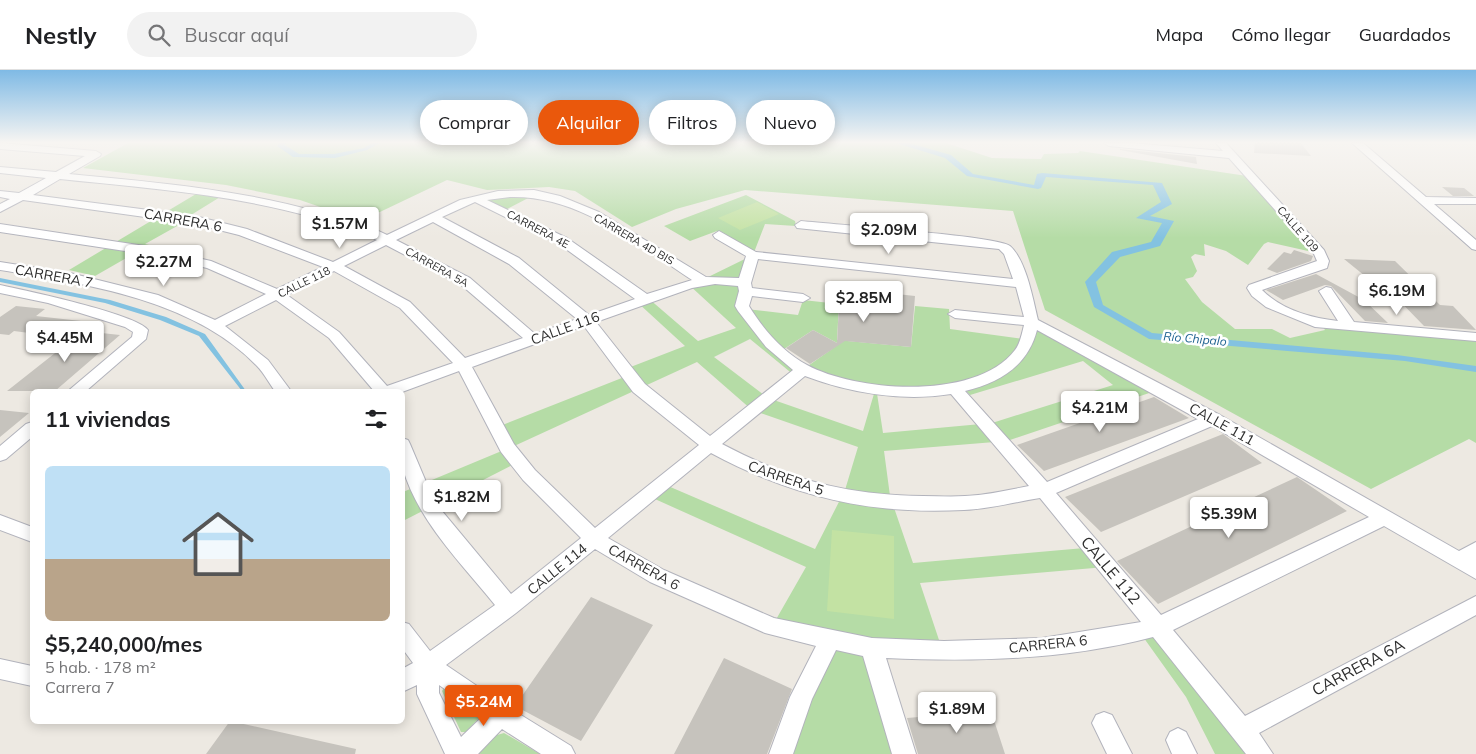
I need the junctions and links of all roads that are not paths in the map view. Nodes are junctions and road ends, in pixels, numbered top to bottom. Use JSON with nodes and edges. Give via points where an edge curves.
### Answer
{"nodes":[{"id":1,"x":60,"y":175,"type":"joint"},
{"id":2,"x":1251,"y":175,"type":"edge"},
{"id":3,"x":1394,"y":175,"type":"edge"},
{"id":4,"x":0,"y":194,"type":"edge"},
{"id":5,"x":533,"y":195,"type":"joint"},
{"id":6,"x":23,"y":196,"type":"junction"},
{"id":7,"x":475,"y":198,"type":"junction"},
{"id":8,"x":1423,"y":200,"type":"junction"},
{"id":9,"x":1476,"y":201,"type":"edge"},
{"id":10,"x":0,"y":209,"type":"edge"},
{"id":11,"x":433,"y":217,"type":"junction"},
{"id":12,"x":801,"y":225,"type":"dead end"},
{"id":13,"x":0,"y":228,"type":"edge"},
{"id":14,"x":719,"y":235,"type":"dead end"},
{"id":15,"x":387,"y":240,"type":"junction"},
{"id":16,"x":1476,"y":246,"type":"edge"},
{"id":17,"x":754,"y":256,"type":"junction"},
{"id":18,"x":0,"y":266,"type":"edge"},
{"id":19,"x":336,"y":267,"type":"junction"},
{"id":20,"x":703,"y":281,"type":"junction"},
{"id":21,"x":1022,"y":284,"type":"junction"},
{"id":22,"x":745,"y":287,"type":"junction"},
{"id":23,"x":0,"y":290,"type":"edge"},
{"id":24,"x":1326,"y":291,"type":"dead end"},
{"id":25,"x":278,"y":295,"type":"junction"},
{"id":26,"x":803,"y":298,"type":"dead end"},
{"id":27,"x":646,"y":300,"type":"junction"},
{"id":28,"x":955,"y":314,"type":"dead end"},
{"id":29,"x":587,"y":320,"type":"junction"},
{"id":30,"x":1032,"y":322,"type":"junction"},
{"id":31,"x":215,"y":325,"type":"junction"},
{"id":32,"x":1349,"y":326,"type":"junction"},
{"id":33,"x":1476,"y":337,"type":"edge"},
{"id":34,"x":534,"y":340,"type":"junction"},
{"id":35,"x":463,"y":365,"type":"junction"},
{"id":36,"x":803,"y":370,"type":"junction"},
{"id":37,"x":78,"y":389,"type":"edge"},
{"id":38,"x":282,"y":389,"type":"edge"},
{"id":39,"x":380,"y":389,"type":"edge"},
{"id":40,"x":395,"y":389,"type":"edge"},
{"id":41,"x":956,"y":390,"type":"junction"},
{"id":42,"x":1214,"y":419,"type":"junction"},
{"id":43,"x":30,"y":430,"type":"edge"},
{"id":44,"x":711,"y":446,"type":"junction"},
{"id":45,"x":405,"y":452,"type":"edge"},
{"id":46,"x":0,"y":455,"type":"edge"},
{"id":47,"x":1043,"y":491,"type":"junction"},
{"id":48,"x":1386,"y":517,"type":"junction"},
{"id":49,"x":0,"y":522,"type":"edge"},
{"id":50,"x":30,"y":534,"type":"edge"},
{"id":51,"x":594,"y":538,"type":"junction"},
{"id":52,"x":1476,"y":550,"type":"edge"},
{"id":53,"x":1468,"y":566,"type":"edge"},
{"id":54,"x":1476,"y":605,"type":"edge"},
{"id":55,"x":509,"y":607,"type":"junction"},
{"id":56,"x":1158,"y":627,"type":"junction"},
{"id":57,"x":405,"y":635,"type":"edge"},
{"id":58,"x":830,"y":640,"type":"junction"},
{"id":59,"x":872,"y":648,"type":"junction"},
{"id":60,"x":428,"y":665,"type":"junction"},
{"id":61,"x":0,"y":669,"type":"edge"},
{"id":62,"x":30,"y":676,"type":"edge"},
{"id":63,"x":405,"y":680,"type":"edge"},
{"id":64,"x":500,"y":715,"type":"junction"},
{"id":65,"x":1104,"y":724,"type":"dead end"},
{"id":66,"x":1241,"y":730,"type":"junction"},
{"id":67,"x":457,"y":754,"type":"edge"},
{"id":68,"x":461,"y":754,"type":"edge"},
{"id":69,"x":563,"y":754,"type":"edge"},
{"id":70,"x":781,"y":754,"type":"edge"},
{"id":71,"x":904,"y":754,"type":"edge"},
{"id":72,"x":1120,"y":754,"type":"edge"},
{"id":73,"x":1261,"y":754,"type":"edge"}],
"edges":[{"from":1,"to":6,"type":"street"},
{"from":1,"to":15,"type":"street","name":"CARRERA 5A","via":[[214,192],[266,202],[363,228]]},
{"from":2,"to":32,"type":"street","name":"CALLE 109","via":[[1320,253],[1323,263],[1253,290],[1302,319]]},
{"from":3,"to":8,"type":"street"},
{"from":4,"to":6,"type":"street","name":"CARRERA 6"},
{"from":5,"to":7,"type":"street","name":"CALLE 118"},
{"from":5,"to":20,"type":"street","name":"CARRERA 4D BIS","via":[[555,198],[608,222]]},
{"from":6,"to":10,"type":"street"},
{"from":6,"to":19,"type":"street","name":"CARRERA 6","via":[[220,226]]},
{"from":7,"to":11,"type":"street","name":"CALLE 118"},
{"from":7,"to":27,"type":"street","name":"CARRERA 4E","via":[[563,241]]},
{"from":8,"to":9,"type":"street"},
{"from":8,"to":16,"type":"street"},
{"from":11,"to":15,"type":"street","name":"CALLE 118"},
{"from":11,"to":29,"type":"street","name":"CARRERA 5","via":[[514,261]]},
{"from":12,"to":21,"type":"street","via":[[996,244],[1007,248]]},
{"from":13,"to":25,"type":"street","via":[[104,242],[211,265]]},
{"from":14,"to":17,"type":"street"},
{"from":15,"to":19,"type":"street","name":"CALLE 118"},
{"from":15,"to":34,"type":"street","name":"CARRERA 5A","via":[[465,281]]},
{"from":17,"to":21,"type":"street"},
{"from":17,"to":22,"type":"street"},
{"from":18,"to":31,"type":"street","name":"CARRERA 7","via":[[70,278],[153,298]]},
{"from":19,"to":25,"type":"street","name":"CALLE 118"},
{"from":19,"to":35,"type":"street","name":"CARRERA 6","via":[[405,305]]},
{"from":20,"to":22,"type":"street","name":"CALLE 116","via":[[736,281]]},
{"from":20,"to":27,"type":"street","name":"CALLE 116"},
{"from":21,"to":30,"type":"street"},
{"from":22,"to":26,"type":"street","name":"CALLE 116"},
{"from":22,"to":36,"type":"street","via":[[742,306],[757,329],[777,352]]},
{"from":23,"to":37,"type":"street","via":[[51,300],[141,330],[139,339]]},
{"from":24,"to":32,"type":"street"},
{"from":25,"to":31,"type":"street","name":"CALLE 118"},
{"from":25,"to":39,"type":"street","via":[[334,336]]},
{"from":27,"to":29,"type":"street","name":"CALLE 116"},
{"from":28,"to":30,"type":"street"},
{"from":29,"to":34,"type":"street","name":"CALLE 116"},
{"from":29,"to":44,"type":"street","name":"CARRERA 5","via":[[639,388]]},
{"from":30,"to":41,"type":"street","via":[[1020,354],[997,374]]},
{"from":30,"to":42,"type":"street","name":"CALLE 111"},
{"from":31,"to":38,"type":"street","name":"CARRERA 7","via":[[263,363]]},
{"from":32,"to":33,"type":"street"},
{"from":34,"to":35,"type":"street","name":"CALLE 116"},
{"from":35,"to":40,"type":"street","name":"CALLE 116"},
{"from":35,"to":51,"type":"street","name":"CARRERA 6","via":[[507,448],[529,475]]},
{"from":36,"to":41,"type":"street","via":[[840,384],[870,389]]},
{"from":36,"to":44,"type":"street","name":"CALLE 114"},
{"from":41,"to":47,"type":"street","name":"CALLE 112"},
{"from":42,"to":47,"type":"street","name":"CARRERA 5"},
{"from":42,"to":48,"type":"street","name":"CALLE 111"},
{"from":43,"to":46,"type":"street"},
{"from":44,"to":47,"type":"street","name":"CARRERA 5","via":[[747,465],[810,489],[846,497],[891,502],[965,503]]},
{"from":44,"to":51,"type":"street","name":"CALLE 114"},
{"from":45,"to":55,"type":"street","via":[[420,489],[436,516]]},
{"from":47,"to":56,"type":"street","name":"CALLE 112"},
{"from":48,"to":53,"type":"street","name":"CALLE 111"},
{"from":48,"to":56,"type":"street","name":"CARRERA 6"},
{"from":49,"to":50,"type":"street"},
{"from":51,"to":55,"type":"street","name":"CALLE 114"},
{"from":51,"to":58,"type":"street","name":"CARRERA 6","via":[[656,576],[725,608],[772,627]]},
{"from":52,"to":53,"type":"street"},
{"from":54,"to":66,"type":"street","name":"CARRERA 6A"},
{"from":55,"to":60,"type":"street","name":"CALLE 114"},
{"from":56,"to":59,"type":"street","name":"CARRERA 6","via":[[1042,648],[944,651]]},
{"from":56,"to":66,"type":"street","name":"CALLE 112"},
{"from":57,"to":60,"type":"street"},
{"from":58,"to":59,"type":"street","name":"CARRERA 6"},
{"from":58,"to":70,"type":"street","via":[[801,697]]},
{"from":59,"to":71,"type":"street"},
{"from":60,"to":63,"type":"street","name":"CALLE 114"},
{"from":60,"to":64,"type":"street"},
{"from":60,"to":67,"type":"street","via":[[428,694]]},
{"from":61,"to":62,"type":"street"},
{"from":64,"to":68,"type":"street"},
{"from":64,"to":69,"type":"street"},
{"from":65,"to":72,"type":"street"},
{"from":66,"to":73,"type":"street","name":"CALLE 112"}]}
